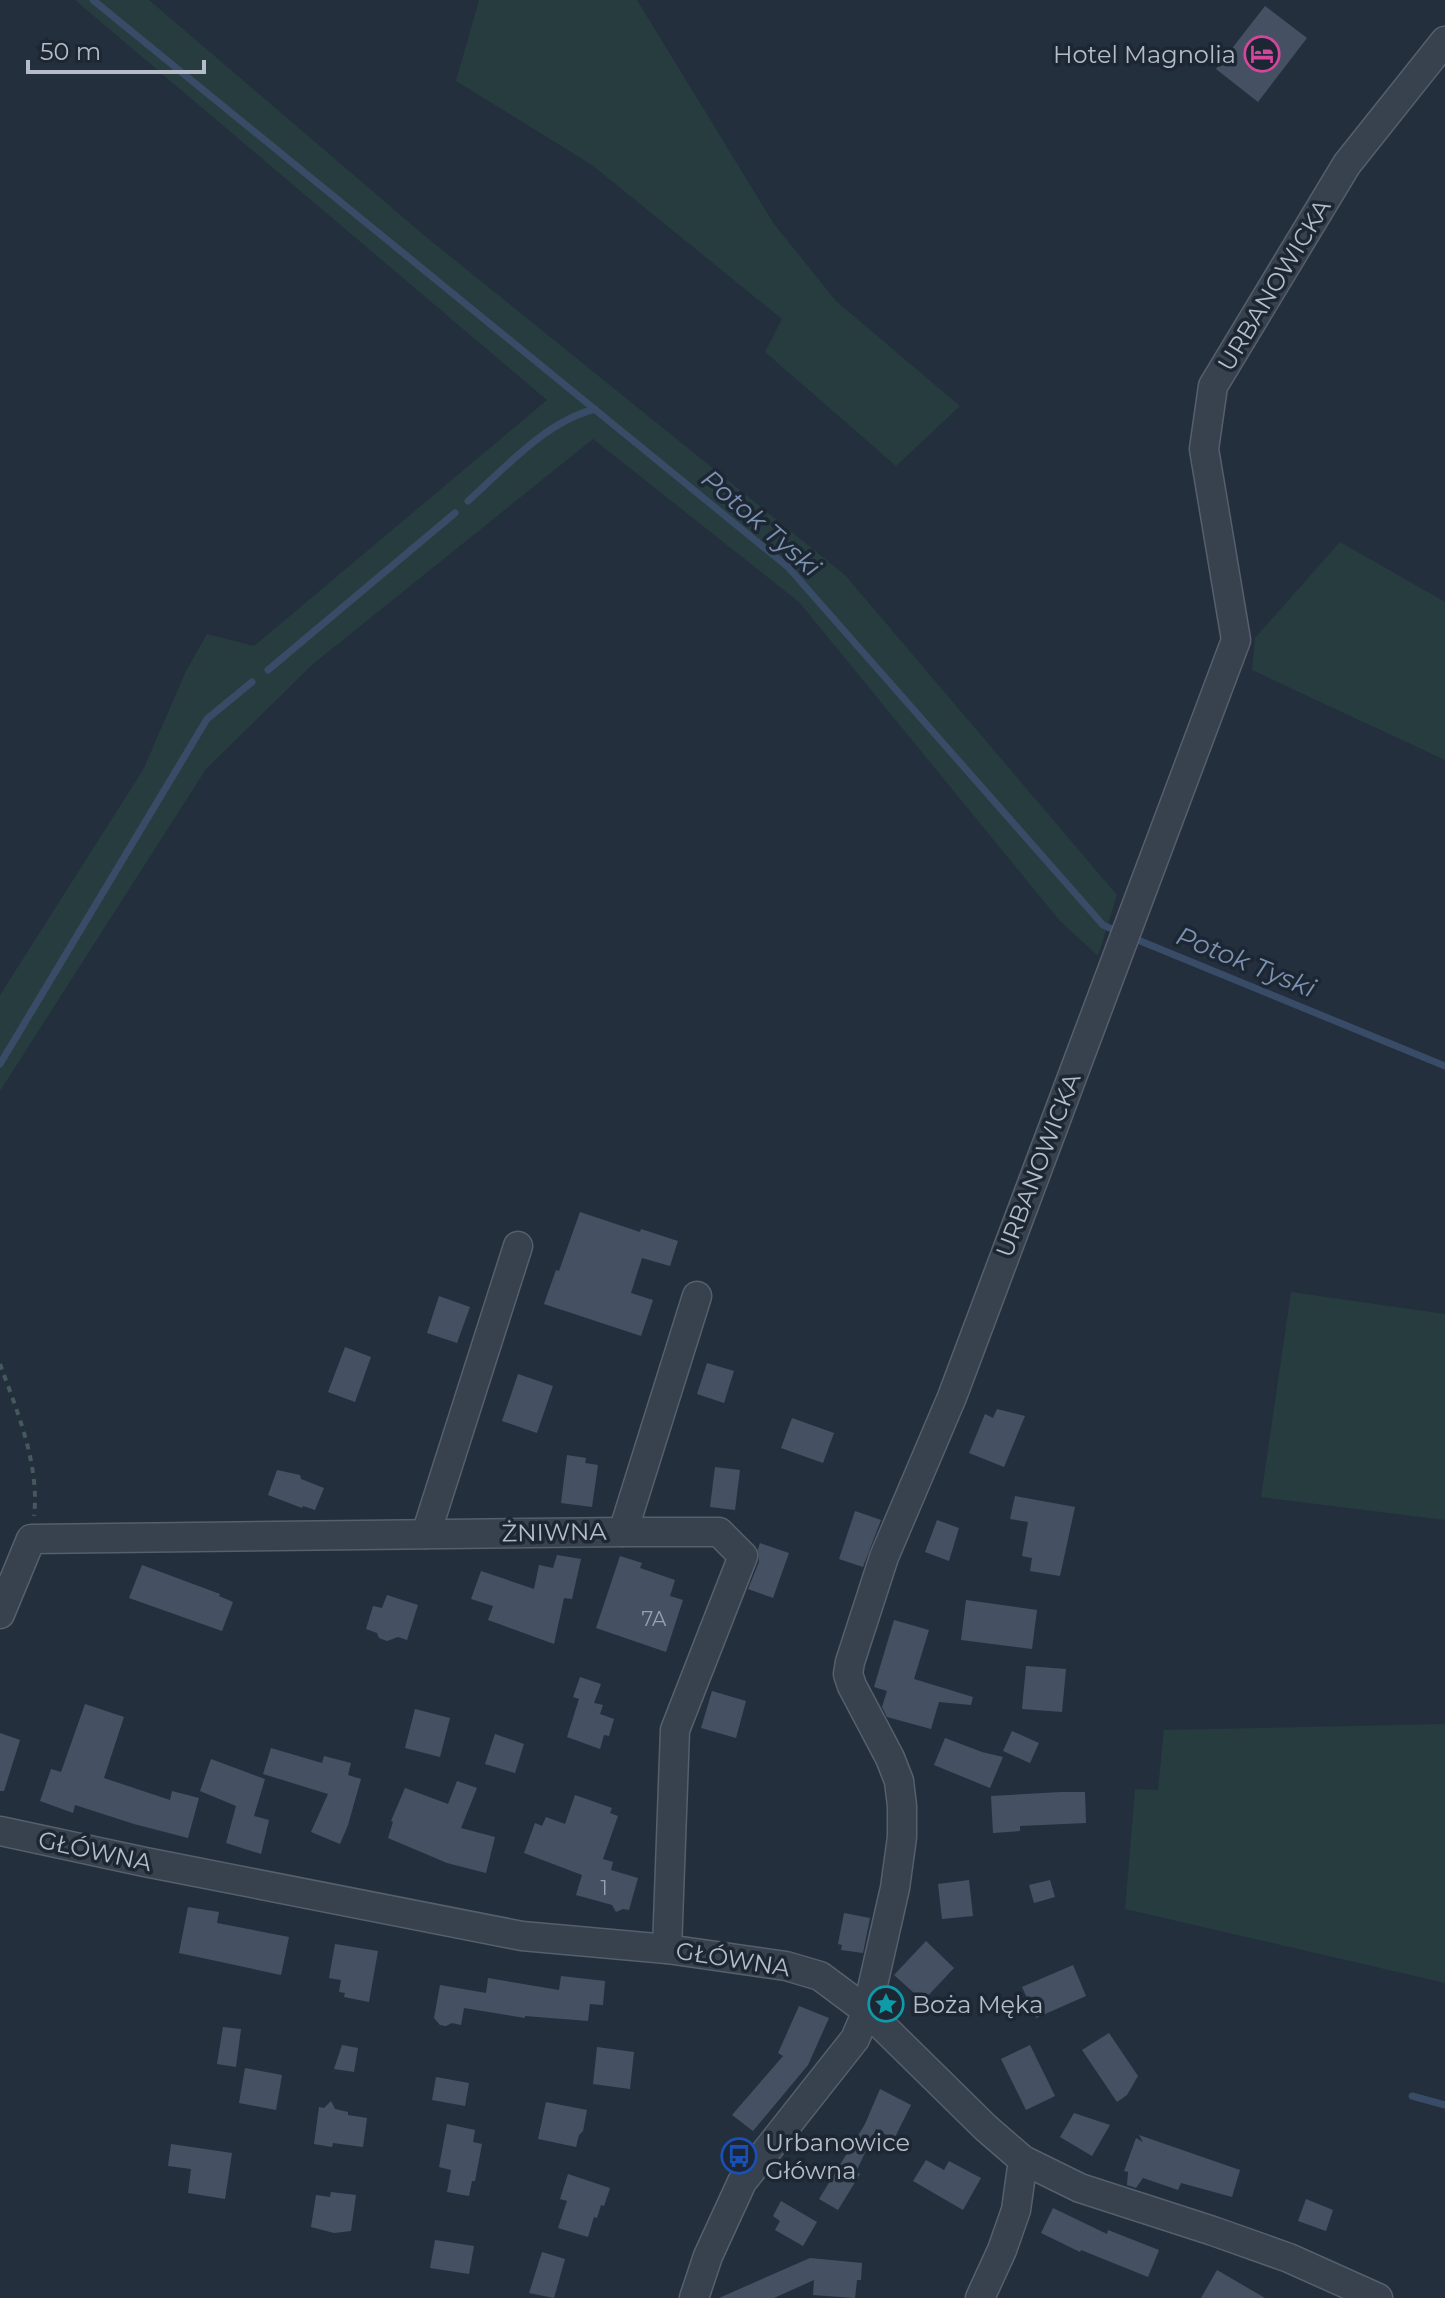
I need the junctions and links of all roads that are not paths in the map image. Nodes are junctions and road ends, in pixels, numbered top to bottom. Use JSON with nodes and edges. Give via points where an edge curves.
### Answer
{"nodes":[{"id":1,"x":1445,"y":41,"type":"edge"},
{"id":2,"x":518,"y":1246,"type":"dead end"},
{"id":3,"x":697,"y":1296,"type":"dead end"},
{"id":4,"x":623,"y":1532,"type":"junction"},
{"id":5,"x":426,"y":1534,"type":"junction"},
{"id":6,"x":0,"y":1614,"type":"edge"},
{"id":7,"x":0,"y":1831,"type":"edge"},
{"id":8,"x":667,"y":1949,"type":"junction"},
{"id":9,"x":867,"y":2011,"type":"junction"},
{"id":10,"x":1023,"y":2160,"type":"junction"},
{"id":11,"x":694,"y":2298,"type":"edge"},
{"id":12,"x":980,"y":2298,"type":"edge"},
{"id":13,"x":1378,"y":2298,"type":"edge"}],
"edges":[{"from":1,"to":9,"type":"street","name":"URBANOWICKA","via":[[1347,164],[1213,386],[1204,449],[1236,640],[952,1397],[884,1557],[850,1662],[852,1686],[890,1758],[902,1806],[895,1888]]},
{"from":2,"to":5,"type":"street"},
{"from":3,"to":4,"type":"street"},
{"from":4,"to":5,"type":"street","name":"ŻNIWNA"},
{"from":4,"to":8,"type":"street","name":"ŻNIWNA","via":[[719,1532],[743,1556],[675,1730]]},
{"from":5,"to":6,"type":"street","name":"ŻNIWNA","via":[[31,1539]]},
{"from":7,"to":8,"type":"street","name":"GŁÓWNA","via":[[522,1936]]},
{"from":8,"to":9,"type":"street","name":"GŁÓWNA","via":[[800,1969],[820,1976]]},
{"from":9,"to":10,"type":"street","name":"GŁÓWNA"},
{"from":9,"to":11,"type":"street","name":"URBANOWICKA","via":[[855,2039],[742,2182]]},
{"from":10,"to":12,"type":"street","via":[[1016,2210]]},
{"from":10,"to":13,"type":"street","name":"GŁÓWNA","via":[[1080,2188],[1289,2258]]}]}
